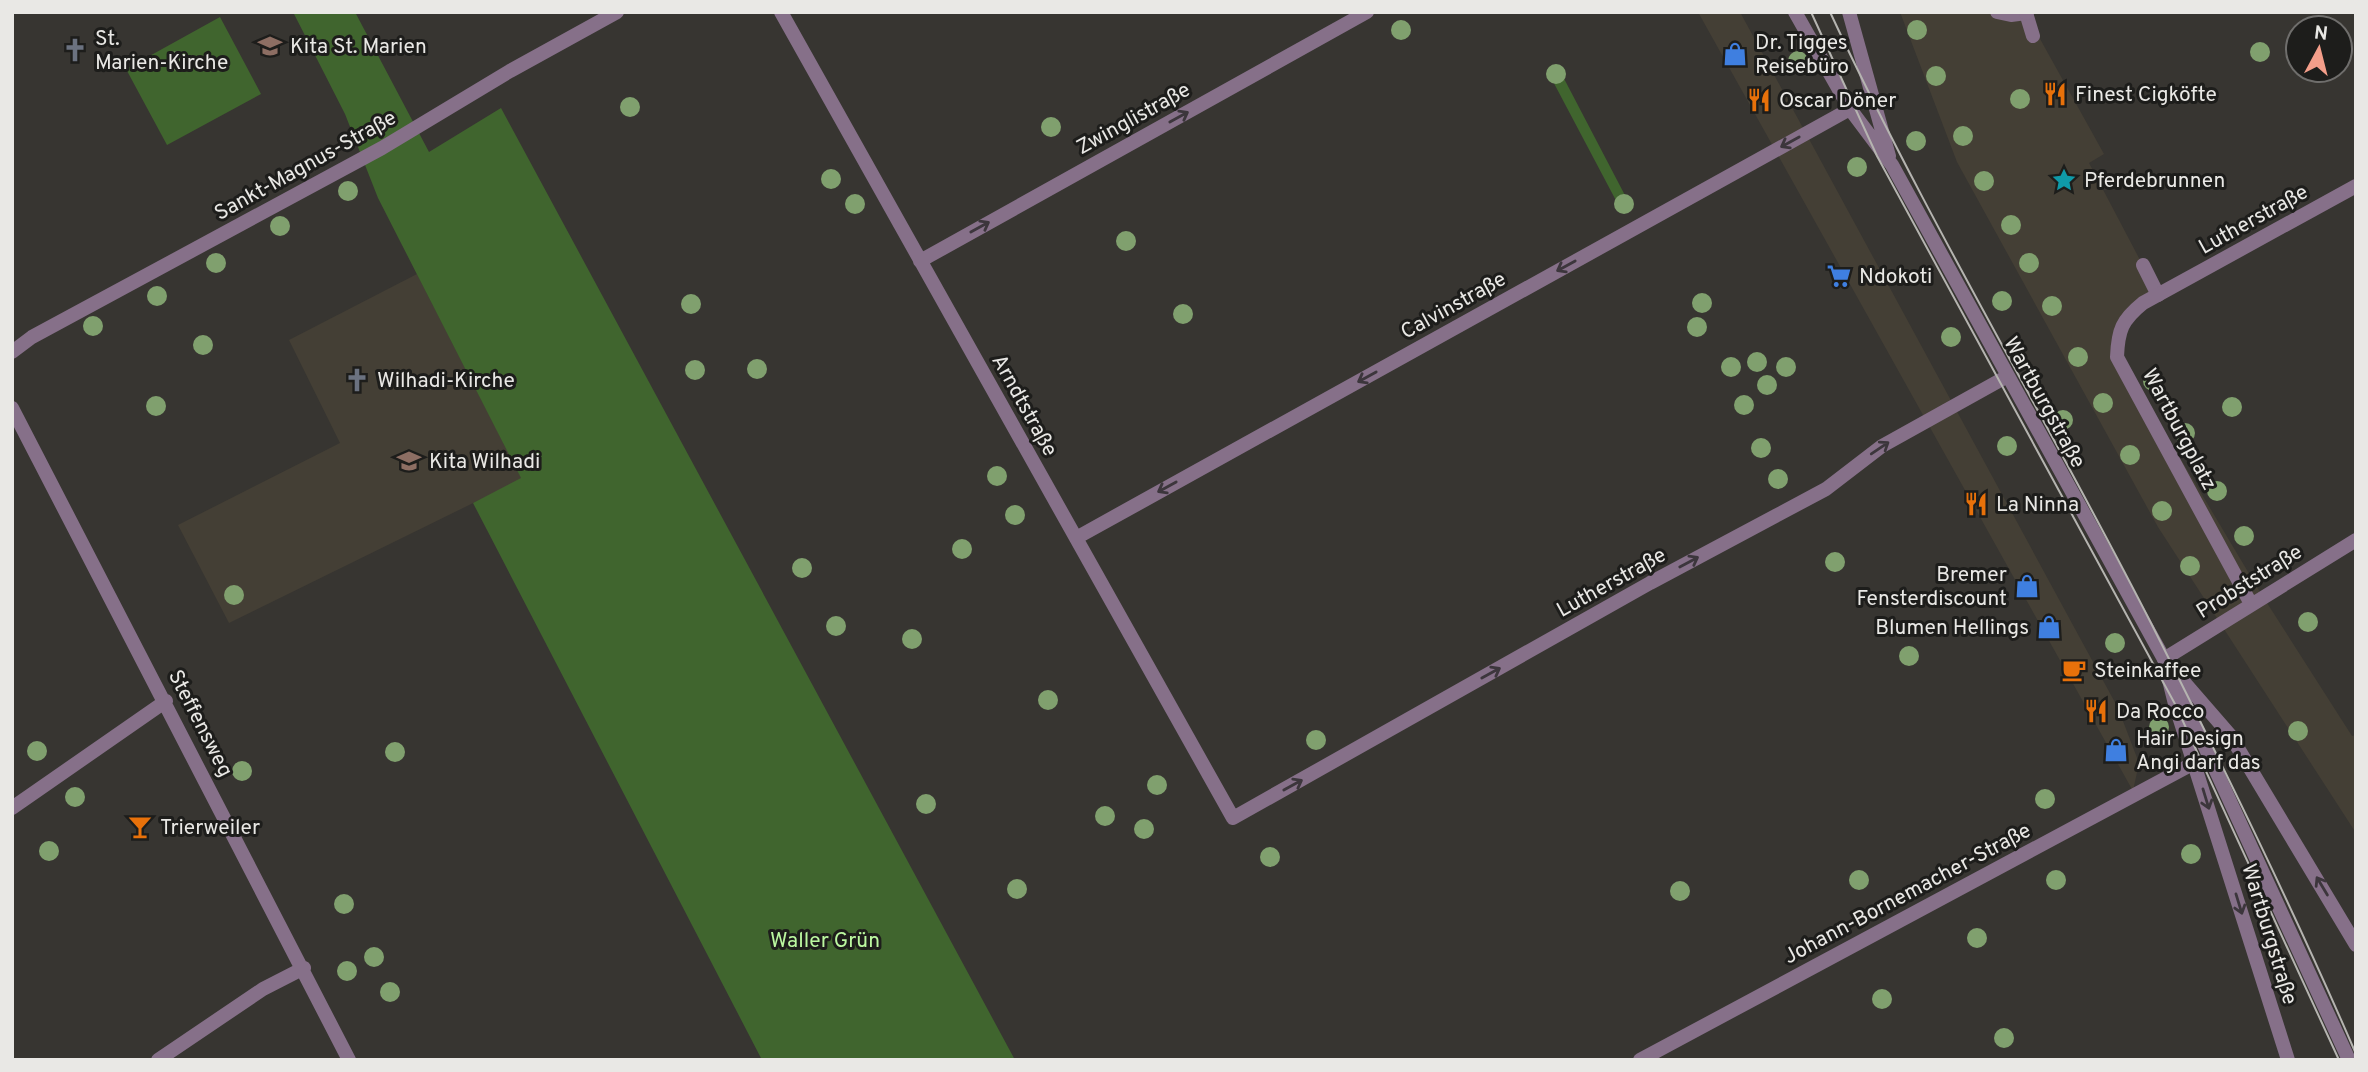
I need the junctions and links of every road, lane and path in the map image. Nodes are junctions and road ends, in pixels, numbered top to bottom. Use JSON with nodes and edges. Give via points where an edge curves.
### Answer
{"nodes":[{"id":1,"x":617,"y":12,"type":"edge"},
{"id":2,"x":781,"y":12,"type":"edge"},
{"id":3,"x":1367,"y":12,"type":"edge"},
{"id":4,"x":1795,"y":12,"type":"edge"},
{"id":5,"x":1849,"y":12,"type":"edge"},
{"id":6,"x":1997,"y":12,"type":"edge"},
{"id":7,"x":2026,"y":13,"type":"edge"},
{"id":8,"x":2033,"y":36,"type":"dead end"},
{"id":9,"x":1850,"y":109,"type":"junction"},
{"id":10,"x":1892,"y":164,"type":"junction"},
{"id":11,"x":2356,"y":186,"type":"edge"},
{"id":12,"x":920,"y":261,"type":"junction"},
{"id":13,"x":2143,"y":265,"type":"dead end"},
{"id":14,"x":2164,"y":293,"type":"junction"},
{"id":15,"x":12,"y":352,"type":"edge"},
{"id":16,"x":2006,"y":377,"type":"junction"},
{"id":17,"x":12,"y":408,"type":"edge"},
{"id":18,"x":1076,"y":538,"type":"junction"},
{"id":19,"x":2356,"y":540,"type":"edge"},
{"id":20,"x":2250,"y":604,"type":"junction"},
{"id":21,"x":2164,"y":659,"type":"junction"},
{"id":22,"x":166,"y":701,"type":"junction"},
{"id":23,"x":2194,"y":762,"type":"junction"},
{"id":24,"x":12,"y":808,"type":"edge"},
{"id":25,"x":1233,"y":818,"type":"joint"},
{"id":26,"x":2356,"y":945,"type":"edge"},
{"id":27,"x":304,"y":968,"type":"junction"},
{"id":28,"x":158,"y":1060,"type":"edge"},
{"id":29,"x":349,"y":1060,"type":"edge"},
{"id":30,"x":1640,"y":1060,"type":"edge"},
{"id":31,"x":2288,"y":1060,"type":"edge"},
{"id":32,"x":2349,"y":1060,"type":"edge"}],
"edges":[{"from":1,"to":15,"type":"street","name":"Sankt-Magnus-Straße"},
{"from":2,"to":12,"type":"street","name":"Arndtstraße"},
{"from":12,"to":3,"type":"street","name":"Zwinglistraße","one_way":true},
{"from":4,"to":9,"type":"street","name":"Wartburgstraße"},
{"from":5,"to":10,"type":"street","name":"Wartburgstraße"},
{"from":6,"to":7,"type":"street"},
{"from":7,"to":8,"type":"street"},
{"from":9,"to":10,"type":"street","name":"Wartburgstraße"},
{"from":9,"to":18,"type":"street","name":"Calvinstraße","one_way":true},
{"from":10,"to":16,"type":"street","name":"Wartburgstraße"},
{"from":11,"to":14,"type":"street","name":"Lutherstraße"},
{"from":12,"to":18,"type":"street","name":"Arndtstraße"},
{"from":13,"to":14,"type":"street"},
{"from":14,"to":20,"type":"street","name":"Wartburgplatz","via":[[2126,317],[2118,338],[2118,357]]},
{"from":16,"to":21,"type":"street","name":"Wartburgstraße"},
{"from":25,"to":16,"type":"street","name":"Lutherstraße","one_way":true,"via":[[1826,489],[1882,446]]},
{"from":17,"to":22,"type":"street","name":"Steffensweg"},
{"from":18,"to":25,"type":"street","name":"Arndtstraße"},
{"from":19,"to":20,"type":"street","name":"Probststraße"},
{"from":20,"to":21,"type":"street","name":"Probststraße"},
{"from":21,"to":23,"type":"street","name":"Wartburgstraße"},
{"from":26,"to":21,"type":"street","name":"Wartburgstraße","one_way":true,"via":[[2230,735]]},
{"from":21,"to":32,"type":"street"},
{"from":22,"to":24,"type":"street"},
{"from":22,"to":27,"type":"street","name":"Steffensweg"},
{"from":23,"to":30,"type":"street","name":"Johann-Bornemacher-Straße"},
{"from":23,"to":31,"type":"street","name":"Wartburgstraße","one_way":true},
{"from":27,"to":28,"type":"street","via":[[263,989]]},
{"from":27,"to":29,"type":"street","name":"Steffensweg"}]}
